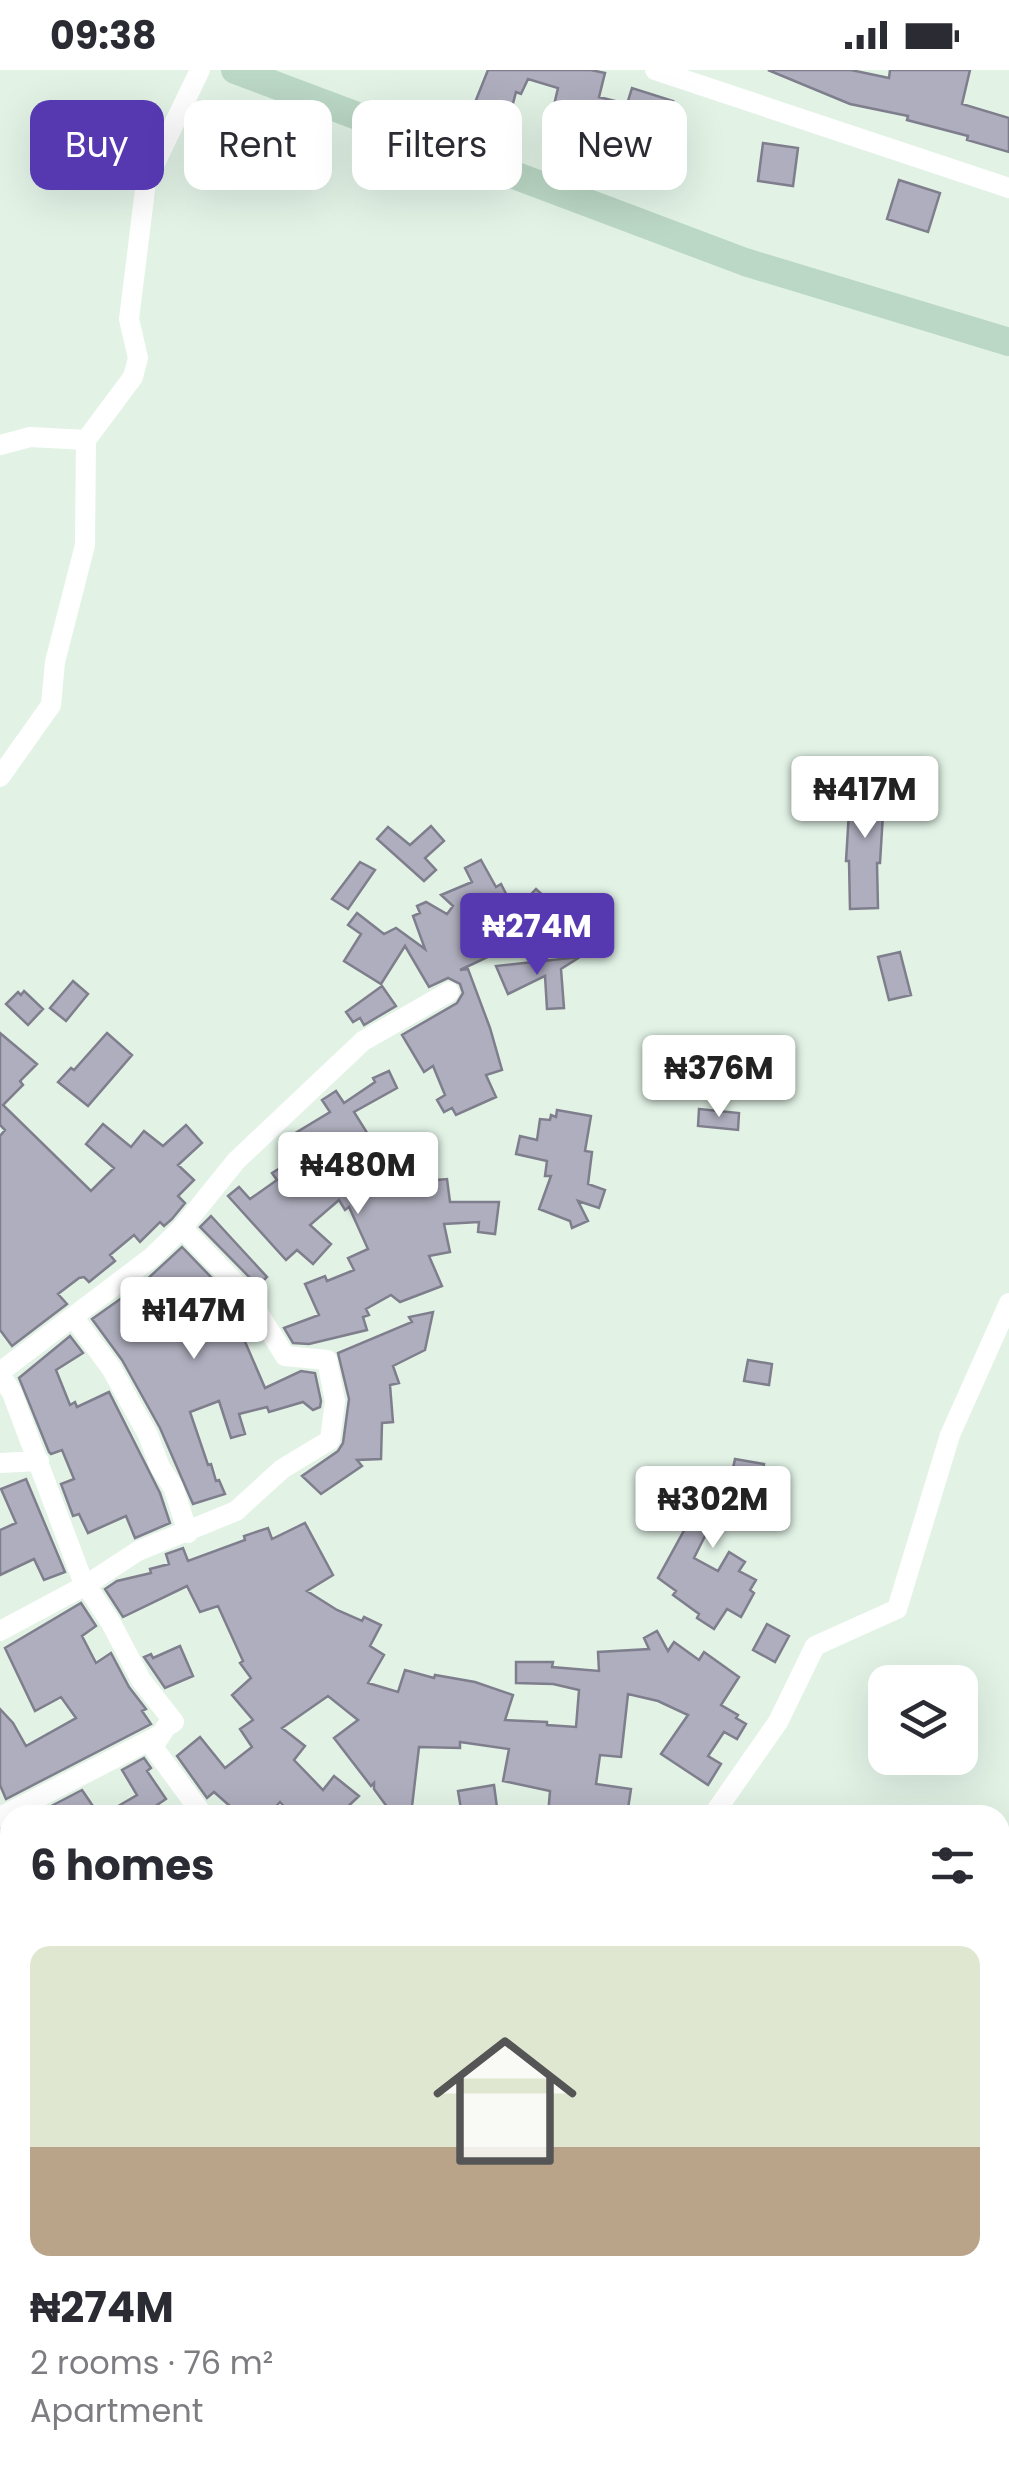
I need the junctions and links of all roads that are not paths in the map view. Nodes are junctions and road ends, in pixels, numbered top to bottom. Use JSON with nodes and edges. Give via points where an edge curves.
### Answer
{"nodes":[{"id":1,"x":200,"y":70,"type":"edge"},
{"id":2,"x":235,"y":70,"type":"edge"},
{"id":3,"x":655,"y":70,"type":"edge"},
{"id":4,"x":1009,"y":188,"type":"edge"},
{"id":5,"x":1009,"y":342,"type":"edge"},
{"id":6,"x":86,"y":440,"type":"junction"},
{"id":7,"x":0,"y":444,"type":"edge"},
{"id":8,"x":0,"y":778,"type":"edge"},
{"id":9,"x":449,"y":992,"type":"dead end"},
{"id":10,"x":182,"y":1228,"type":"junction"},
{"id":11,"x":1009,"y":1303,"type":"edge"},
{"id":12,"x":74,"y":1318,"type":"junction"},
{"id":13,"x":0,"y":1373,"type":"edge"},
{"id":14,"x":38,"y":1461,"type":"junction"},
{"id":15,"x":0,"y":1463,"type":"edge"},
{"id":16,"x":188,"y":1533,"type":"junction"},
{"id":17,"x":86,"y":1584,"type":"junction"},
{"id":18,"x":0,"y":1631,"type":"edge"},
{"id":19,"x":160,"y":1735,"type":"junction"},
{"id":20,"x":23,"y":1805,"type":"edge"},
{"id":21,"x":196,"y":1805,"type":"edge"},
{"id":22,"x":721,"y":1805,"type":"edge"}],
"edges":[{"from":1,"to":6,"type":"street","via":[[146,182],[129,319],[138,358],[133,376]]},
{"from":2,"to":5,"type":"main road","via":[[745,262]]},
{"from":3,"to":4,"type":"street"},
{"from":6,"to":7,"type":"street","via":[[30,437]]},
{"from":6,"to":8,"type":"street","via":[[86,545],[55,662],[52,706]]},
{"from":9,"to":10,"type":"street","via":[[363,1041],[236,1161]]},
{"from":10,"to":12,"type":"street"},
{"from":10,"to":16,"type":"street","via":[[248,1296],[285,1356],[326,1360],[335,1401],[326,1445],[282,1469],[236,1511]]},
{"from":11,"to":22,"type":"street","via":[[950,1435],[897,1609],[815,1646],[778,1722]]},
{"from":12,"to":13,"type":"street"},
{"from":12,"to":16,"type":"street","via":[[111,1368],[158,1454]]},
{"from":13,"to":14,"type":"street"},
{"from":14,"to":15,"type":"street"},
{"from":14,"to":17,"type":"street"},
{"from":16,"to":17,"type":"street","via":[[138,1551]]},
{"from":17,"to":18,"type":"street"},
{"from":17,"to":19,"type":"street","via":[[141,1680],[174,1722]]},
{"from":19,"to":20,"type":"street"},
{"from":19,"to":21,"type":"street","via":[[153,1747]]}]}
